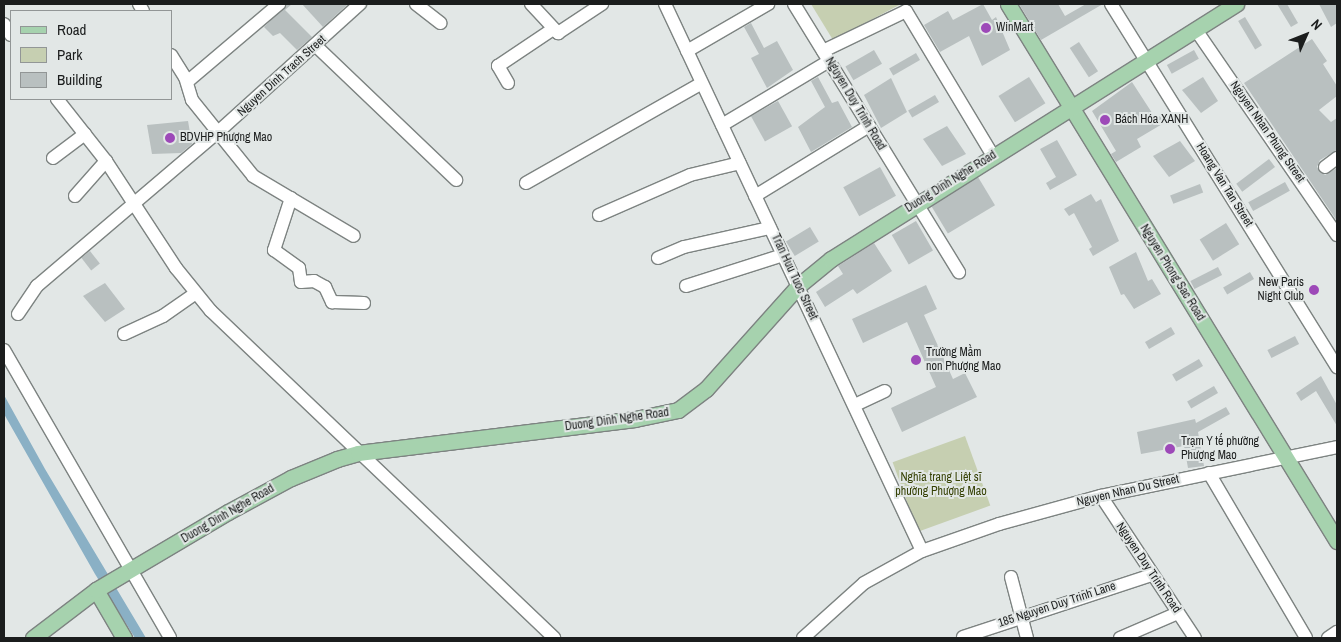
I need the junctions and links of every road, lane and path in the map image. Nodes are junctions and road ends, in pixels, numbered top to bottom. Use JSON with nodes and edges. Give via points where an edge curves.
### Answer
{"nodes":[{"id":1,"x":278,"y":4,"type":"edge"},
{"id":2,"x":360,"y":4,"type":"edge"},
{"id":3,"x":416,"y":4,"type":"edge"},
{"id":4,"x":531,"y":4,"type":"edge"},
{"id":5,"x":602,"y":4,"type":"edge"},
{"id":6,"x":665,"y":4,"type":"edge"},
{"id":7,"x":768,"y":4,"type":"edge"},
{"id":8,"x":794,"y":4,"type":"edge"},
{"id":9,"x":1008,"y":4,"type":"edge"},
{"id":10,"x":1111,"y":4,"type":"edge"},
{"id":11,"x":1228,"y":6,"type":"edge"},
{"id":12,"x":440,"y":24,"type":"dead end"},
{"id":13,"x":553,"y":29,"type":"junction"},
{"id":14,"x":1196,"y":30,"type":"junction"},
{"id":15,"x":316,"y":46,"type":"junction"},
{"id":16,"x":687,"y":51,"type":"junction"},
{"id":17,"x":826,"y":56,"type":"junction"},
{"id":18,"x":172,"y":57,"type":"edge"},
{"id":19,"x":1146,"y":61,"type":"junction"},
{"id":20,"x":187,"y":82,"type":"junction"},
{"id":21,"x":508,"y":83,"type":"dead end"},
{"id":22,"x":702,"y":83,"type":"junction"},
{"id":23,"x":58,"y":100,"type":"edge"},
{"id":24,"x":1071,"y":108,"type":"junction"},
{"id":25,"x":722,"y":125,"type":"junction"},
{"id":26,"x":868,"y":126,"type":"junction"},
{"id":27,"x":217,"y":133,"type":"junction"},
{"id":28,"x":85,"y":134,"type":"junction"},
{"id":29,"x":993,"y":156,"type":"junction"},
{"id":30,"x":53,"y":158,"type":"dead end"},
{"id":31,"x":1337,"y":158,"type":"edge"},
{"id":32,"x":106,"y":161,"type":"junction"},
{"id":33,"x":740,"y":163,"type":"junction"},
{"id":34,"x":1325,"y":167,"type":"dead end"},
{"id":35,"x":456,"y":180,"type":"dead end"},
{"id":36,"x":526,"y":183,"type":"dead end"},
{"id":37,"x":74,"y":196,"type":"dead end"},
{"id":38,"x":755,"y":196,"type":"junction"},
{"id":39,"x":292,"y":198,"type":"junction"},
{"id":40,"x":133,"y":204,"type":"junction"},
{"id":41,"x":915,"y":204,"type":"junction"},
{"id":42,"x":599,"y":215,"type":"dead end"},
{"id":43,"x":770,"y":228,"type":"junction"},
{"id":44,"x":1337,"y":235,"type":"edge"},
{"id":45,"x":354,"y":236,"type":"dead end"},
{"id":46,"x":783,"y":255,"type":"junction"},
{"id":47,"x":658,"y":258,"type":"dead end"},
{"id":48,"x":959,"y":272,"type":"dead end"},
{"id":49,"x":686,"y":286,"type":"dead end"},
{"id":50,"x":798,"y":286,"type":"junction"},
{"id":51,"x":196,"y":292,"type":"junction"},
{"id":52,"x":364,"y":302,"type":"dead end"},
{"id":53,"x":18,"y":314,"type":"dead end"},
{"id":54,"x":124,"y":334,"type":"dead end"},
{"id":55,"x":4,"y":350,"type":"edge"},
{"id":56,"x":1337,"y":367,"type":"edge"},
{"id":57,"x":885,"y":391,"type":"dead end"},
{"id":58,"x":855,"y":404,"type":"junction"},
{"id":59,"x":1337,"y":447,"type":"edge"},
{"id":60,"x":358,"y":453,"type":"junction"},
{"id":61,"x":1287,"y":458,"type":"junction"},
{"id":62,"x":1209,"y":473,"type":"junction"},
{"id":63,"x":1101,"y":496,"type":"junction"},
{"id":64,"x":1337,"y":541,"type":"edge"},
{"id":65,"x":922,"y":551,"type":"junction"},
{"id":66,"x":130,"y":570,"type":"junction"},
{"id":67,"x":1152,"y":575,"type":"junction"},
{"id":68,"x":1011,"y":576,"type":"dead end"},
{"id":69,"x":96,"y":590,"type":"junction"},
{"id":70,"x":1178,"y":613,"type":"junction"},
{"id":71,"x":1019,"y":616,"type":"junction"},
{"id":72,"x":1337,"y":632,"type":"edge"},
{"id":73,"x":37,"y":637,"type":"edge"},
{"id":74,"x":124,"y":638,"type":"edge"},
{"id":75,"x":170,"y":638,"type":"edge"},
{"id":76,"x":554,"y":638,"type":"edge"},
{"id":77,"x":803,"y":638,"type":"edge"},
{"id":78,"x":963,"y":638,"type":"edge"},
{"id":79,"x":1028,"y":638,"type":"edge"},
{"id":80,"x":1120,"y":638,"type":"edge"},
{"id":81,"x":1195,"y":638,"type":"edge"},
{"id":82,"x":1306,"y":638,"type":"edge"},
{"id":83,"x":1328,"y":638,"type":"edge"}],
"edges":[{"from":1,"to":20,"type":"street"},
{"from":2,"to":15,"type":"street","name":"Nguyen Dinh Trach Street"},
{"from":3,"to":12,"type":"street"},
{"from":4,"to":13,"type":"street"},
{"from":5,"to":13,"type":"street","via":[[558,33]]},
{"from":6,"to":16,"type":"street","name":"Tran Huu Tuoc Street"},
{"from":7,"to":16,"type":"street"},
{"from":8,"to":17,"type":"street","name":"Nguyen Duy Trinh Road"},
{"from":9,"to":24,"type":"main road","name":"Nguyen Phong Sac Road"},
{"from":10,"to":19,"type":"street","name":"Hoang Van Tan Street"},
{"from":11,"to":14,"type":"main road","name":"Duong Dinh Nghe Road"},
{"from":13,"to":21,"type":"street","via":[[498,66]]},
{"from":14,"to":19,"type":"main road","name":"Duong Dinh Nghe Road"},
{"from":14,"to":44,"type":"street","name":"Nguyen Nhan Phung Street"},
{"from":15,"to":27,"type":"street","name":"Nguyen Dinh Trach Street"},
{"from":15,"to":35,"type":"street"},
{"from":16,"to":22,"type":"street","name":"Tran Huu Tuoc Street"},
{"from":17,"to":25,"type":"street"},
{"from":17,"to":26,"type":"street","name":"Nguyen Duy Trinh Road"},
{"from":17,"to":29,"type":"street","via":[[906,11]]},
{"from":18,"to":20,"type":"street"},
{"from":19,"to":24,"type":"main road","name":"Duong Dinh Nghe Road"},
{"from":19,"to":56,"type":"street","name":"Hoang Van Tan Street"},
{"from":20,"to":27,"type":"street","via":[[192,100]]},
{"from":22,"to":25,"type":"street","name":"Tran Huu Tuoc Street"},
{"from":22,"to":36,"type":"street"},
{"from":23,"to":28,"type":"street"},
{"from":24,"to":29,"type":"main road","name":"Duong Dinh Nghe Road"},
{"from":24,"to":61,"type":"main road","name":"Nguyen Phong Sac Road"},
{"from":25,"to":33,"type":"street","name":"Tran Huu Tuoc Street"},
{"from":26,"to":38,"type":"street"},
{"from":26,"to":41,"type":"street","name":"Nguyen Duy Trinh Road"},
{"from":27,"to":39,"type":"street","via":[[253,176]]},
{"from":27,"to":40,"type":"street","name":"Nguyen Dinh Trach Street"},
{"from":28,"to":30,"type":"street"},
{"from":28,"to":32,"type":"street"},
{"from":29,"to":41,"type":"main road","name":"Duong Dinh Nghe Road"},
{"from":31,"to":34,"type":"street"},
{"from":32,"to":37,"type":"street"},
{"from":32,"to":40,"type":"street"},
{"from":33,"to":38,"type":"street","name":"Tran Huu Tuoc Street"},
{"from":33,"to":42,"type":"street","via":[[690,175]]},
{"from":38,"to":43,"type":"street","name":"Tran Huu Tuoc Street"},
{"from":39,"to":45,"type":"street"},
{"from":39,"to":52,"type":"street","via":[[274,250],[299,268],[301,282],[314,281],[325,287],[332,302]]},
{"from":40,"to":51,"type":"street"},
{"from":40,"to":53,"type":"street","name":"Nguyen Dinh Trach Street","via":[[37,286]]},
{"from":41,"to":48,"type":"street","name":"Nguyen Duy Trinh Road"},
{"from":41,"to":50,"type":"main road","name":"Duong Dinh Nghe Road","via":[[831,259]]},
{"from":43,"to":46,"type":"street","name":"Tran Huu Tuoc Street"},
{"from":43,"to":47,"type":"street","via":[[684,247]]},
{"from":46,"to":49,"type":"street"},
{"from":46,"to":50,"type":"street","name":"Tran Huu Tuoc Street"},
{"from":50,"to":58,"type":"street","name":"Tran Huu Tuoc Street"},
{"from":50,"to":60,"type":"main road","name":"Duong Dinh Nghe Road","via":[[706,389],[678,410],[635,419]]},
{"from":51,"to":54,"type":"street","via":[[163,316]]},
{"from":51,"to":60,"type":"street"},
{"from":55,"to":66,"type":"street"},
{"from":57,"to":58,"type":"street"},
{"from":58,"to":65,"type":"street","name":"Tran Huu Tuoc Street"},
{"from":59,"to":61,"type":"street","name":"Nguyen Nhan Du Street"},
{"from":60,"to":66,"type":"main road","name":"Duong Dinh Nghe Road","via":[[291,478]]},
{"from":60,"to":76,"type":"street"},
{"from":61,"to":62,"type":"street","name":"Nguyen Nhan Du Street"},
{"from":61,"to":64,"type":"main road","name":"Nguyen Phong Sac Road"},
{"from":62,"to":63,"type":"street","name":"Nguyen Nhan Du Street"},
{"from":62,"to":82,"type":"street"},
{"from":63,"to":65,"type":"street","name":"Nguyen Nhan Du Street","via":[[999,524]]},
{"from":63,"to":67,"type":"street","name":"Nguyen Duy Trinh Road"},
{"from":65,"to":77,"type":"street","name":"Nguyen Nhan Du Street","via":[[864,583]]},
{"from":66,"to":69,"type":"main road","name":"Duong Dinh Nghe Road"},
{"from":66,"to":75,"type":"street"},
{"from":67,"to":70,"type":"street","name":"Nguyen Duy Trinh Road"},
{"from":67,"to":71,"type":"street","name":"185 Nguyen Duy Trinh Lane"},
{"from":68,"to":71,"type":"street"},
{"from":69,"to":73,"type":"main road","name":"Duong Dinh Nghe Road"},
{"from":69,"to":74,"type":"main road"},
{"from":70,"to":80,"type":"street"},
{"from":70,"to":81,"type":"street","name":"Nguyen Duy Trinh Road"},
{"from":71,"to":78,"type":"street","name":"185 Nguyen Duy Trinh Lane"},
{"from":71,"to":79,"type":"street"},
{"from":72,"to":83,"type":"street"}]}
